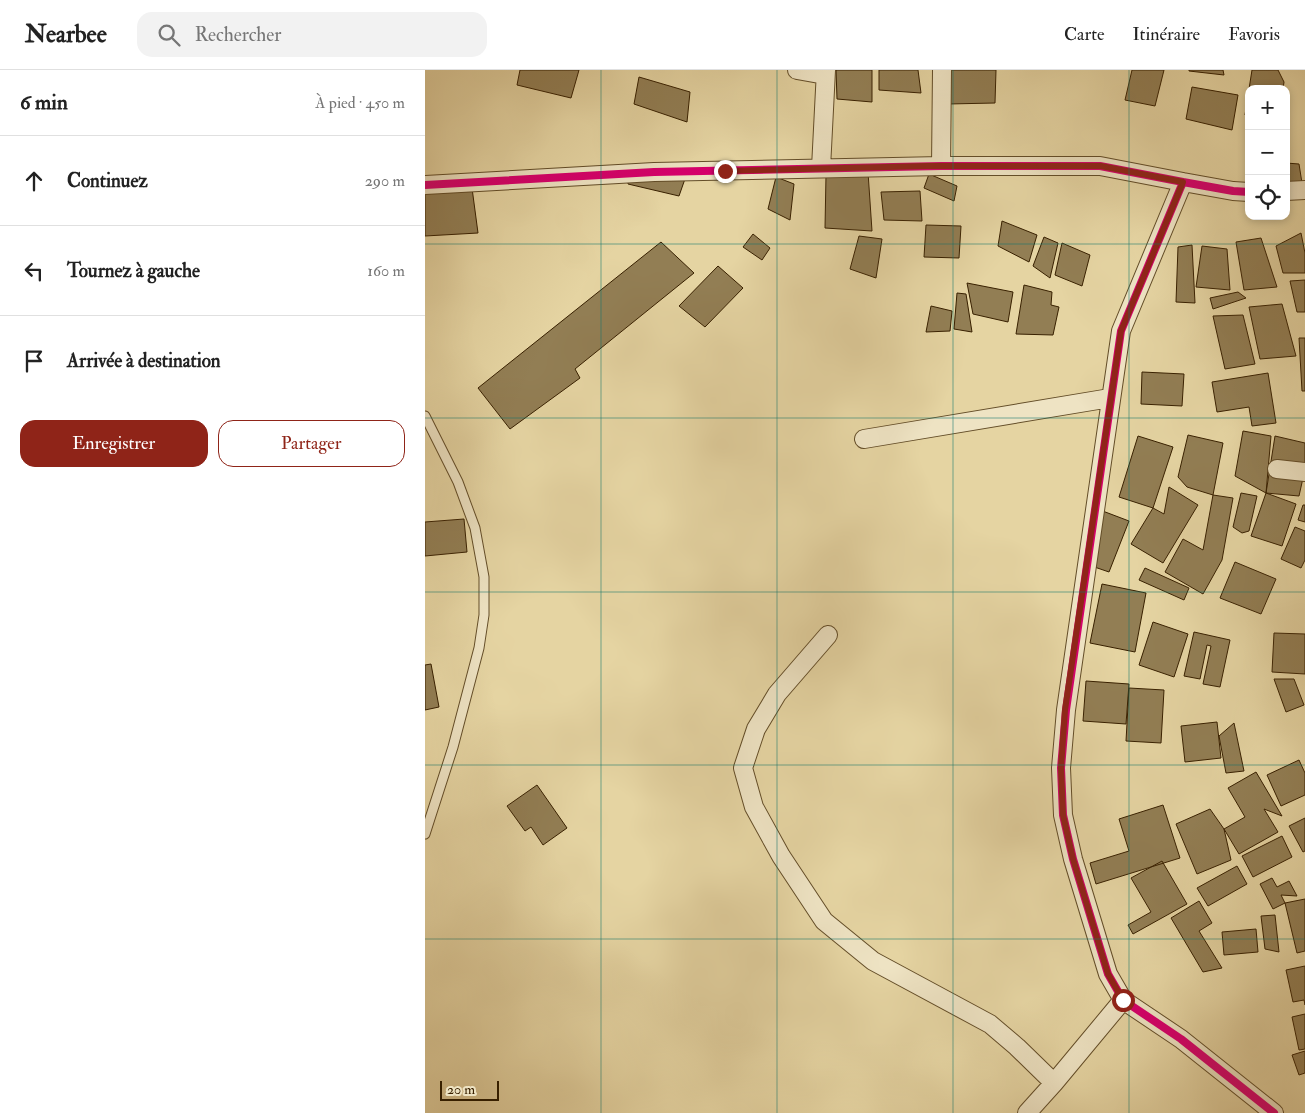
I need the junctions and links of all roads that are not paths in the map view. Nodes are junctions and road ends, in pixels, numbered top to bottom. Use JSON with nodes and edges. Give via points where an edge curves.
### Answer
{"nodes":[{"id":1,"x":797,"y":70,"type":"edge"},
{"id":2,"x":942,"y":70,"type":"edge"},
{"id":3,"x":825,"y":72,"type":"edge"},
{"id":4,"x":941,"y":166,"type":"junction"},
{"id":5,"x":821,"y":168,"type":"junction"},
{"id":6,"x":1183,"y":182,"type":"junction"},
{"id":7,"x":425,"y":185,"type":"edge"},
{"id":8,"x":1305,"y":190,"type":"edge"},
{"id":9,"x":1290,"y":191,"type":"edge"},
{"id":10,"x":1245,"y":192,"type":"edge"},
{"id":11,"x":1111,"y":398,"type":"junction"},
{"id":12,"x":425,"y":416,"type":"edge"},
{"id":13,"x":864,"y":439,"type":"dead end"},
{"id":14,"x":1277,"y":469,"type":"dead end"},
{"id":15,"x":1305,"y":472,"type":"edge"},
{"id":16,"x":828,"y":635,"type":"dead end"},
{"id":17,"x":425,"y":834,"type":"edge"},
{"id":18,"x":1123,"y":1000,"type":"junction"},
{"id":19,"x":1054,"y":1083,"type":"junction"},
{"id":20,"x":1027,"y":1113,"type":"edge"},
{"id":21,"x":1274,"y":1113,"type":"edge"}],
"edges":[{"from":1,"to":3,"type":"street"},
{"from":2,"to":4,"type":"street"},
{"from":3,"to":5,"type":"street"},
{"from":4,"to":5,"type":"street"},
{"from":4,"to":6,"type":"street","via":[[1101,166]]},
{"from":5,"to":7,"type":"street","via":[[654,172]]},
{"from":6,"to":10,"type":"street"},
{"from":6,"to":11,"type":"street","via":[[1121,331]]},
{"from":8,"to":9,"type":"street"},
{"from":11,"to":13,"type":"street"},
{"from":11,"to":18,"type":"street","via":[[1065,710],[1061,768],[1063,815],[1073,859],[1108,974]]},
{"from":12,"to":17,"type":"lane","via":[[458,482],[475,528],[484,577],[484,615],[477,657],[453,747]]},
{"from":14,"to":15,"type":"street"},
{"from":16,"to":19,"type":"street","via":[[777,694],[756,729],[743,768],[754,807],[781,856],[824,920],[873,961],[991,1024]]},
{"from":18,"to":19,"type":"street"},
{"from":18,"to":21,"type":"street","via":[[1181,1039]]},
{"from":19,"to":20,"type":"street"}]}
